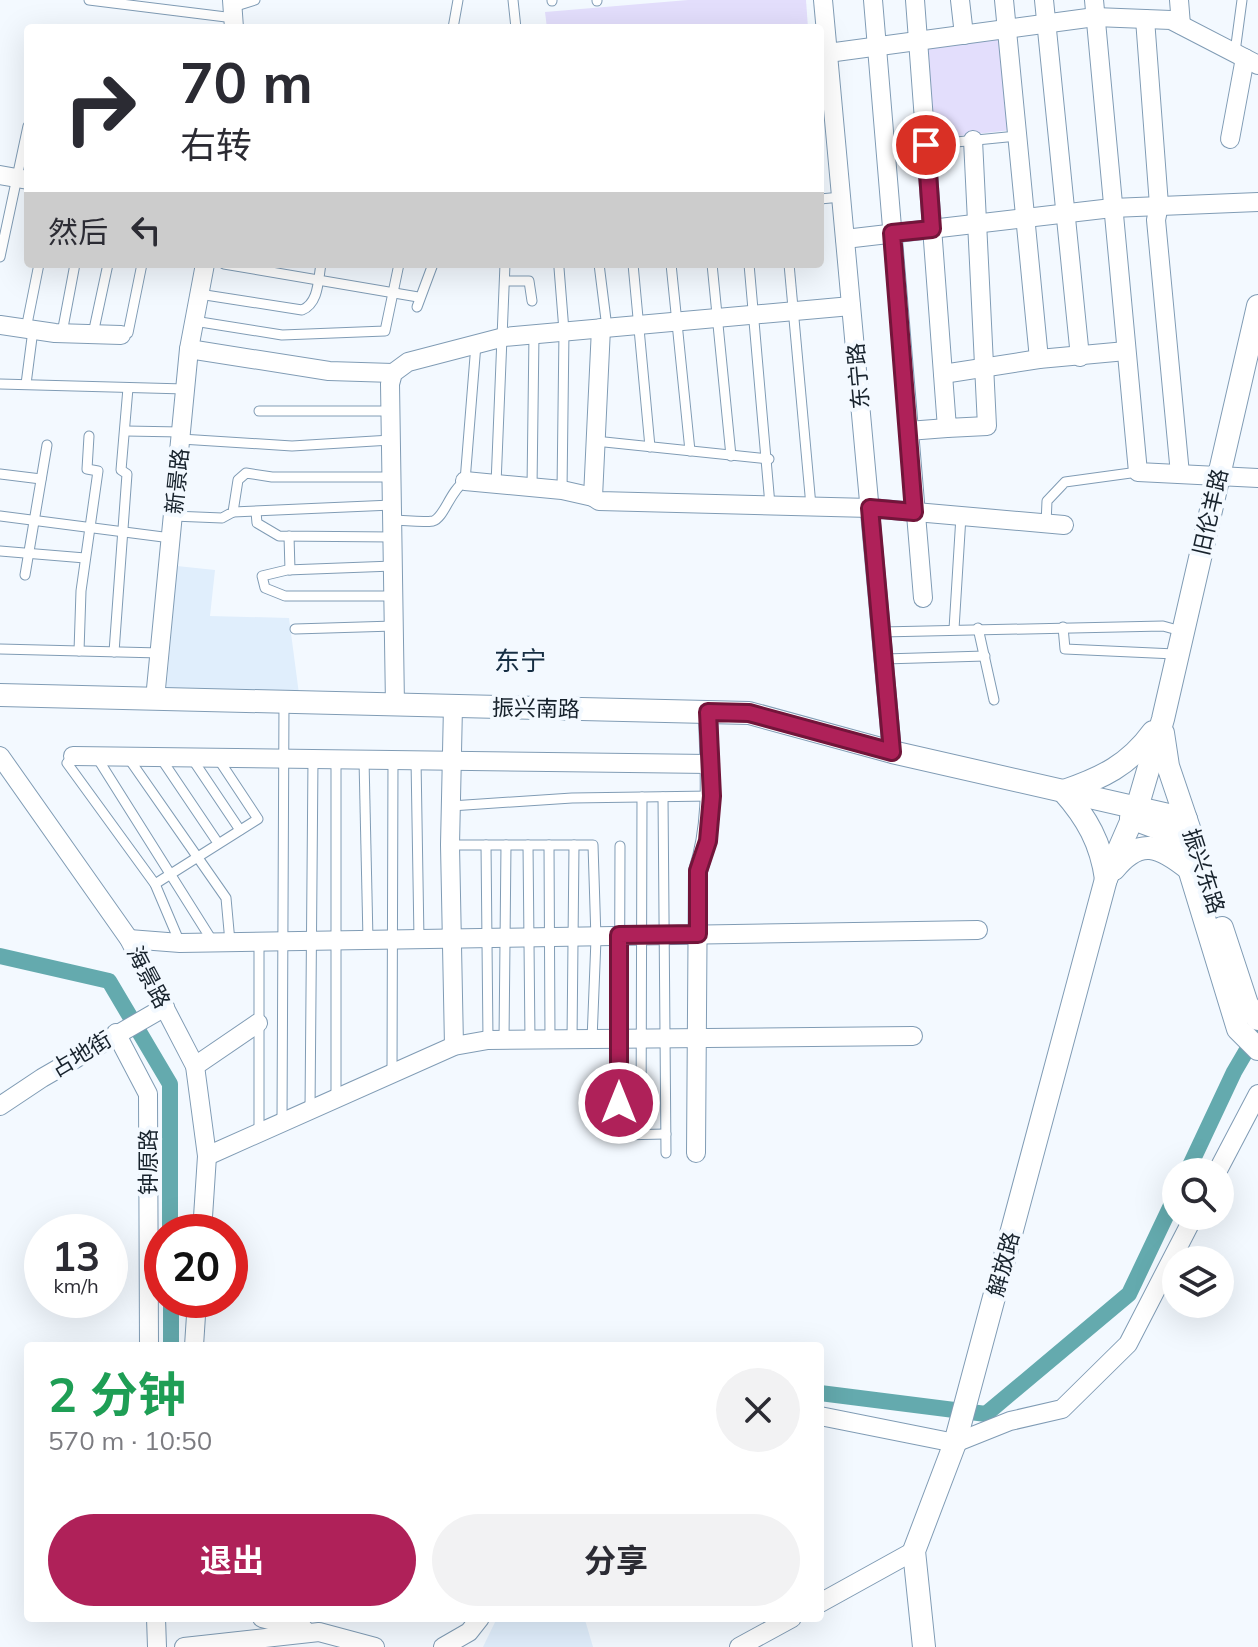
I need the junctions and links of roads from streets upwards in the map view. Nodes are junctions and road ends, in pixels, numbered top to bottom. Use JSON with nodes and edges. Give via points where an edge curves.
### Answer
{"nodes":[{"id":1,"x":823,"y":0,"type":"edge"},
{"id":2,"x":873,"y":0,"type":"edge"},
{"id":3,"x":915,"y":0,"type":"edge"},
{"id":4,"x":960,"y":0,"type":"edge"},
{"id":5,"x":1004,"y":0,"type":"edge"},
{"id":6,"x":1044,"y":0,"type":"edge"},
{"id":7,"x":1179,"y":0,"type":"edge"},
{"id":8,"x":1095,"y":8,"type":"edge"},
{"id":9,"x":1138,"y":13,"type":"edge"},
{"id":10,"x":1046,"y":23,"type":"junction"},
{"id":11,"x":1181,"y":25,"type":"junction"},
{"id":12,"x":1006,"y":29,"type":"junction"},
{"id":13,"x":964,"y":35,"type":"junction"},
{"id":14,"x":918,"y":41,"type":"junction"},
{"id":15,"x":877,"y":46,"type":"junction"},
{"id":16,"x":828,"y":53,"type":"junction"},
{"id":17,"x":1246,"y":59,"type":"edge"},
{"id":18,"x":1230,"y":139,"type":"dead end"},
{"id":19,"x":973,"y":140,"type":"road end"},
{"id":20,"x":1258,"y":202,"type":"edge"},
{"id":21,"x":1159,"y":205,"type":"junction"},
{"id":22,"x":1112,"y":208,"type":"junction"},
{"id":23,"x":1066,"y":214,"type":"junction"},
{"id":24,"x":1025,"y":218,"type":"junction"},
{"id":25,"x":979,"y":223,"type":"junction"},
{"id":26,"x":932,"y":229,"type":"junction"},
{"id":27,"x":892,"y":233,"type":"junction"},
{"id":28,"x":845,"y":239,"type":"junction"},
{"id":29,"x":204,"y":268,"type":"edge"},
{"id":30,"x":851,"y":306,"type":"junction"},
{"id":31,"x":1258,"y":306,"type":"edge"},
{"id":32,"x":0,"y":325,"type":"edge"},
{"id":33,"x":604,"y":328,"type":"junction"},
{"id":34,"x":121,"y":335,"type":"road end"},
{"id":35,"x":189,"y":349,"type":"junction"},
{"id":36,"x":1126,"y":351,"type":"junction"},
{"id":37,"x":1080,"y":357,"type":"junction"},
{"id":38,"x":1039,"y":359,"type":"junction"},
{"id":39,"x":983,"y":368,"type":"junction"},
{"id":40,"x":393,"y":373,"type":"junction"},
{"id":41,"x":943,"y":374,"type":"junction"},
{"id":42,"x":947,"y":428,"type":"junction"},
{"id":43,"x":908,"y":431,"type":"junction"},
{"id":44,"x":1180,"y":474,"type":"junction"},
{"id":45,"x":1219,"y":475,"type":"junction"},
{"id":46,"x":1258,"y":478,"type":"edge"},
{"id":47,"x":465,"y":481,"type":"road end"},
{"id":48,"x":593,"y":497,"type":"junction"},
{"id":49,"x":870,"y":508,"type":"junction"},
{"id":50,"x":914,"y":512,"type":"junction"},
{"id":51,"x":1055,"y":524,"type":"road end"},
{"id":52,"x":923,"y":598,"type":"dead end"},
{"id":53,"x":0,"y":695,"type":"edge"},
{"id":54,"x":155,"y":699,"type":"junction"},
{"id":55,"x":395,"y":705,"type":"junction"},
{"id":56,"x":453,"y":706,"type":"junction"},
{"id":57,"x":708,"y":712,"type":"junction"},
{"id":58,"x":1163,"y":719,"type":"junction"},
{"id":59,"x":892,"y":752,"type":"junction"},
{"id":60,"x":0,"y":756,"type":"edge"},
{"id":61,"x":73,"y":756,"type":"road end"},
{"id":62,"x":452,"y":761,"type":"junction"},
{"id":63,"x":709,"y":764,"type":"junction"},
{"id":64,"x":1063,"y":791,"type":"junction"},
{"id":65,"x":1135,"y":813,"type":"junction"},
{"id":66,"x":1182,"y":828,"type":"junction"},
{"id":67,"x":1189,"y":869,"type":"junction"},
{"id":68,"x":1106,"y":879,"type":"junction"},
{"id":69,"x":978,"y":930,"type":"dead end"},
{"id":70,"x":698,"y":934,"type":"junction"},
{"id":71,"x":451,"y":938,"type":"junction"},
{"id":72,"x":129,"y":939,"type":"junction"},
{"id":73,"x":165,"y":1007,"type":"junction"},
{"id":74,"x":1248,"y":1017,"type":"edge"},
{"id":75,"x":258,"y":1023,"type":"road end"},
{"id":76,"x":130,"y":1026,"type":"junction"},
{"id":77,"x":913,"y":1036,"type":"dead end"},
{"id":78,"x":696,"y":1040,"type":"junction"},
{"id":79,"x":454,"y":1046,"type":"junction"},
{"id":80,"x":1258,"y":1049,"type":"edge"},
{"id":81,"x":195,"y":1066,"type":"junction"},
{"id":82,"x":1258,"y":1094,"type":"edge"},
{"id":83,"x":0,"y":1106,"type":"edge"},
{"id":84,"x":696,"y":1153,"type":"dead end"},
{"id":85,"x":207,"y":1156,"type":"junction"},
{"id":86,"x":1224,"y":1158,"type":"edge"},
{"id":87,"x":203,"y":1214,"type":"edge"},
{"id":88,"x":1187,"y":1230,"type":"edge"},
{"id":89,"x":196,"y":1318,"type":"edge"},
{"id":90,"x":149,"y":1342,"type":"edge"},
{"id":91,"x":194,"y":1342,"type":"edge"},
{"id":92,"x":824,"y":1417,"type":"edge"},
{"id":93,"x":955,"y":1443,"type":"junction"},
{"id":94,"x":914,"y":1551,"type":"junction"},
{"id":95,"x":824,"y":1601,"type":"edge"},
{"id":96,"x":156,"y":1622,"type":"edge"},
{"id":97,"x":278,"y":1622,"type":"edge"},
{"id":98,"x":477,"y":1622,"type":"edge"},
{"id":99,"x":785,"y":1622,"type":"edge"},
{"id":100,"x":319,"y":1632,"type":"junction"},
{"id":101,"x":157,"y":1647,"type":"edge"},
{"id":102,"x":184,"y":1647,"type":"edge"},
{"id":103,"x":375,"y":1647,"type":"edge"},
{"id":104,"x":443,"y":1647,"type":"edge"},
{"id":105,"x":739,"y":1647,"type":"edge"},
{"id":106,"x":924,"y":1647,"type":"edge"}],
"edges":[{"from":1,"to":16,"type":"street","name":"东宁路"},
{"from":2,"to":15,"type":"street"},
{"from":3,"to":14,"type":"street"},
{"from":4,"to":13,"type":"street"},
{"from":5,"to":12,"type":"street"},
{"from":6,"to":10,"type":"street"},
{"from":7,"to":11,"type":"street"},
{"from":8,"to":9,"type":"street"},
{"from":8,"to":10,"type":"street"},
{"from":8,"to":22,"type":"street"},
{"from":9,"to":11,"type":"street"},
{"from":9,"to":21,"type":"street"},
{"from":10,"to":12,"type":"street"},
{"from":10,"to":23,"type":"street"},
{"from":11,"to":17,"type":"street"},
{"from":12,"to":13,"type":"street"},
{"from":12,"to":24,"type":"street"},
{"from":13,"to":14,"type":"street"},
{"from":14,"to":15,"type":"street"},
{"from":14,"to":26,"type":"street"},
{"from":15,"to":16,"type":"street"},
{"from":15,"to":27,"type":"street"},
{"from":16,"to":28,"type":"street","name":"东宁路"},
{"from":17,"to":18,"type":"street"},
{"from":19,"to":25,"type":"street"},
{"from":20,"to":21,"type":"street"},
{"from":21,"to":22,"type":"street"},
{"from":21,"to":44,"type":"street","via":[[1156,220]]},
{"from":22,"to":23,"type":"street"},
{"from":22,"to":36,"type":"street"},
{"from":23,"to":24,"type":"street"},
{"from":23,"to":37,"type":"street"},
{"from":24,"to":25,"type":"street"},
{"from":24,"to":38,"type":"street"},
{"from":25,"to":26,"type":"street"},
{"from":25,"to":39,"type":"street"},
{"from":26,"to":27,"type":"street"},
{"from":26,"to":41,"type":"street"},
{"from":27,"to":28,"type":"street"},
{"from":27,"to":43,"type":"street"},
{"from":28,"to":30,"type":"street","name":"东宁路"},
{"from":29,"to":35,"type":"street","name":"新景路"},
{"from":30,"to":33,"type":"street"},
{"from":30,"to":49,"type":"street","name":"东宁路"},
{"from":31,"to":45,"type":"street","name":"旧伦羊路"},
{"from":32,"to":34,"type":"street"},
{"from":33,"to":40,"type":"street","via":[[504,337],[408,362]]},
{"from":33,"to":48,"type":"street"},
{"from":35,"to":40,"type":"street","via":[[329,371]]},
{"from":35,"to":54,"type":"street","name":"新景路"},
{"from":36,"to":37,"type":"street"},
{"from":36,"to":44,"type":"street","via":[[1138,472]]},
{"from":37,"to":38,"type":"street"},
{"from":38,"to":39,"type":"street"},
{"from":39,"to":41,"type":"street"},
{"from":39,"to":42,"type":"street","via":[[987,426]]},
{"from":40,"to":55,"type":"street"},
{"from":41,"to":42,"type":"street"},
{"from":42,"to":43,"type":"street"},
{"from":43,"to":50,"type":"street"},
{"from":44,"to":45,"type":"street"},
{"from":45,"to":46,"type":"street"},
{"from":45,"to":58,"type":"street","name":"旧伦羊路"},
{"from":47,"to":48,"type":"street"},
{"from":48,"to":49,"type":"street"},
{"from":49,"to":50,"type":"street"},
{"from":49,"to":59,"type":"street","name":"东宁路"},
{"from":50,"to":51,"type":"street"},
{"from":50,"to":52,"type":"street"},
{"from":53,"to":54,"type":"street","name":"振兴南路"},
{"from":54,"to":55,"type":"street","name":"振兴南路"},
{"from":55,"to":56,"type":"street","name":"振兴南路"},
{"from":56,"to":57,"type":"street","name":"振兴南路"},
{"from":56,"to":62,"type":"street"},
{"from":57,"to":59,"type":"street","name":"振兴南路","via":[[749,713]]},
{"from":57,"to":63,"type":"street"},
{"from":58,"to":64,"type":"street","via":[[1125,764]]},
{"from":58,"to":65,"type":"street","name":"旧伦羊路"},
{"from":58,"to":66,"type":"street","name":"振兴东路"},
{"from":59,"to":64,"type":"street","name":"振兴南路"},
{"from":60,"to":72,"type":"street","name":"海景路"},
{"from":61,"to":62,"type":"street"},
{"from":62,"to":63,"type":"street"},
{"from":62,"to":71,"type":"street"},
{"from":63,"to":70,"type":"street","via":[[712,796],[708,841],[698,871]]},
{"from":64,"to":65,"type":"street","name":"振兴南路"},
{"from":64,"to":68,"type":"street","via":[[1093,831]]},
{"from":65,"to":66,"type":"street","name":"振兴南路"},
{"from":65,"to":68,"type":"street","name":"解放路"},
{"from":66,"to":67,"type":"street","name":"振兴东路"},
{"from":66,"to":74,"type":"street","name":"振兴东路"},
{"from":67,"to":68,"type":"street","via":[[1159,849],[1145,847],[1126,855]]},
{"from":67,"to":74,"type":"street","name":"振兴东路"},
{"from":68,"to":93,"type":"street","name":"解放路"},
{"from":69,"to":70,"type":"street"},
{"from":70,"to":71,"type":"street"},
{"from":70,"to":78,"type":"street"},
{"from":71,"to":72,"type":"street","via":[[180,943]]},
{"from":71,"to":79,"type":"street"},
{"from":72,"to":73,"type":"street","name":"海景路"},
{"from":73,"to":76,"type":"street","name":"占地街"},
{"from":73,"to":81,"type":"street","name":"海景路"},
{"from":74,"to":80,"type":"street"},
{"from":75,"to":81,"type":"street"},
{"from":76,"to":83,"type":"street","name":"占地街"},
{"from":76,"to":90,"type":"street","name":"钟原路","via":[[148,1094]]},
{"from":77,"to":78,"type":"street"},
{"from":78,"to":79,"type":"street","via":[[496,1040]]},
{"from":78,"to":84,"type":"street"},
{"from":79,"to":85,"type":"street"},
{"from":81,"to":85,"type":"street","name":"海景路"},
{"from":82,"to":86,"type":"street"},
{"from":85,"to":87,"type":"street","name":"海景路"},
{"from":88,"to":93,"type":"street","via":[[1128,1344],[1062,1409],[1010,1421]]},
{"from":89,"to":91,"type":"street"},
{"from":92,"to":93,"type":"street"},
{"from":93,"to":94,"type":"street","name":"解放路"},
{"from":94,"to":95,"type":"street"},
{"from":94,"to":106,"type":"street","name":"解放路"},
{"from":96,"to":101,"type":"street"},
{"from":97,"to":100,"type":"street"},
{"from":98,"to":104,"type":"street"},
{"from":99,"to":105,"type":"street"},
{"from":100,"to":102,"type":"street"},
{"from":100,"to":103,"type":"street"}]}
